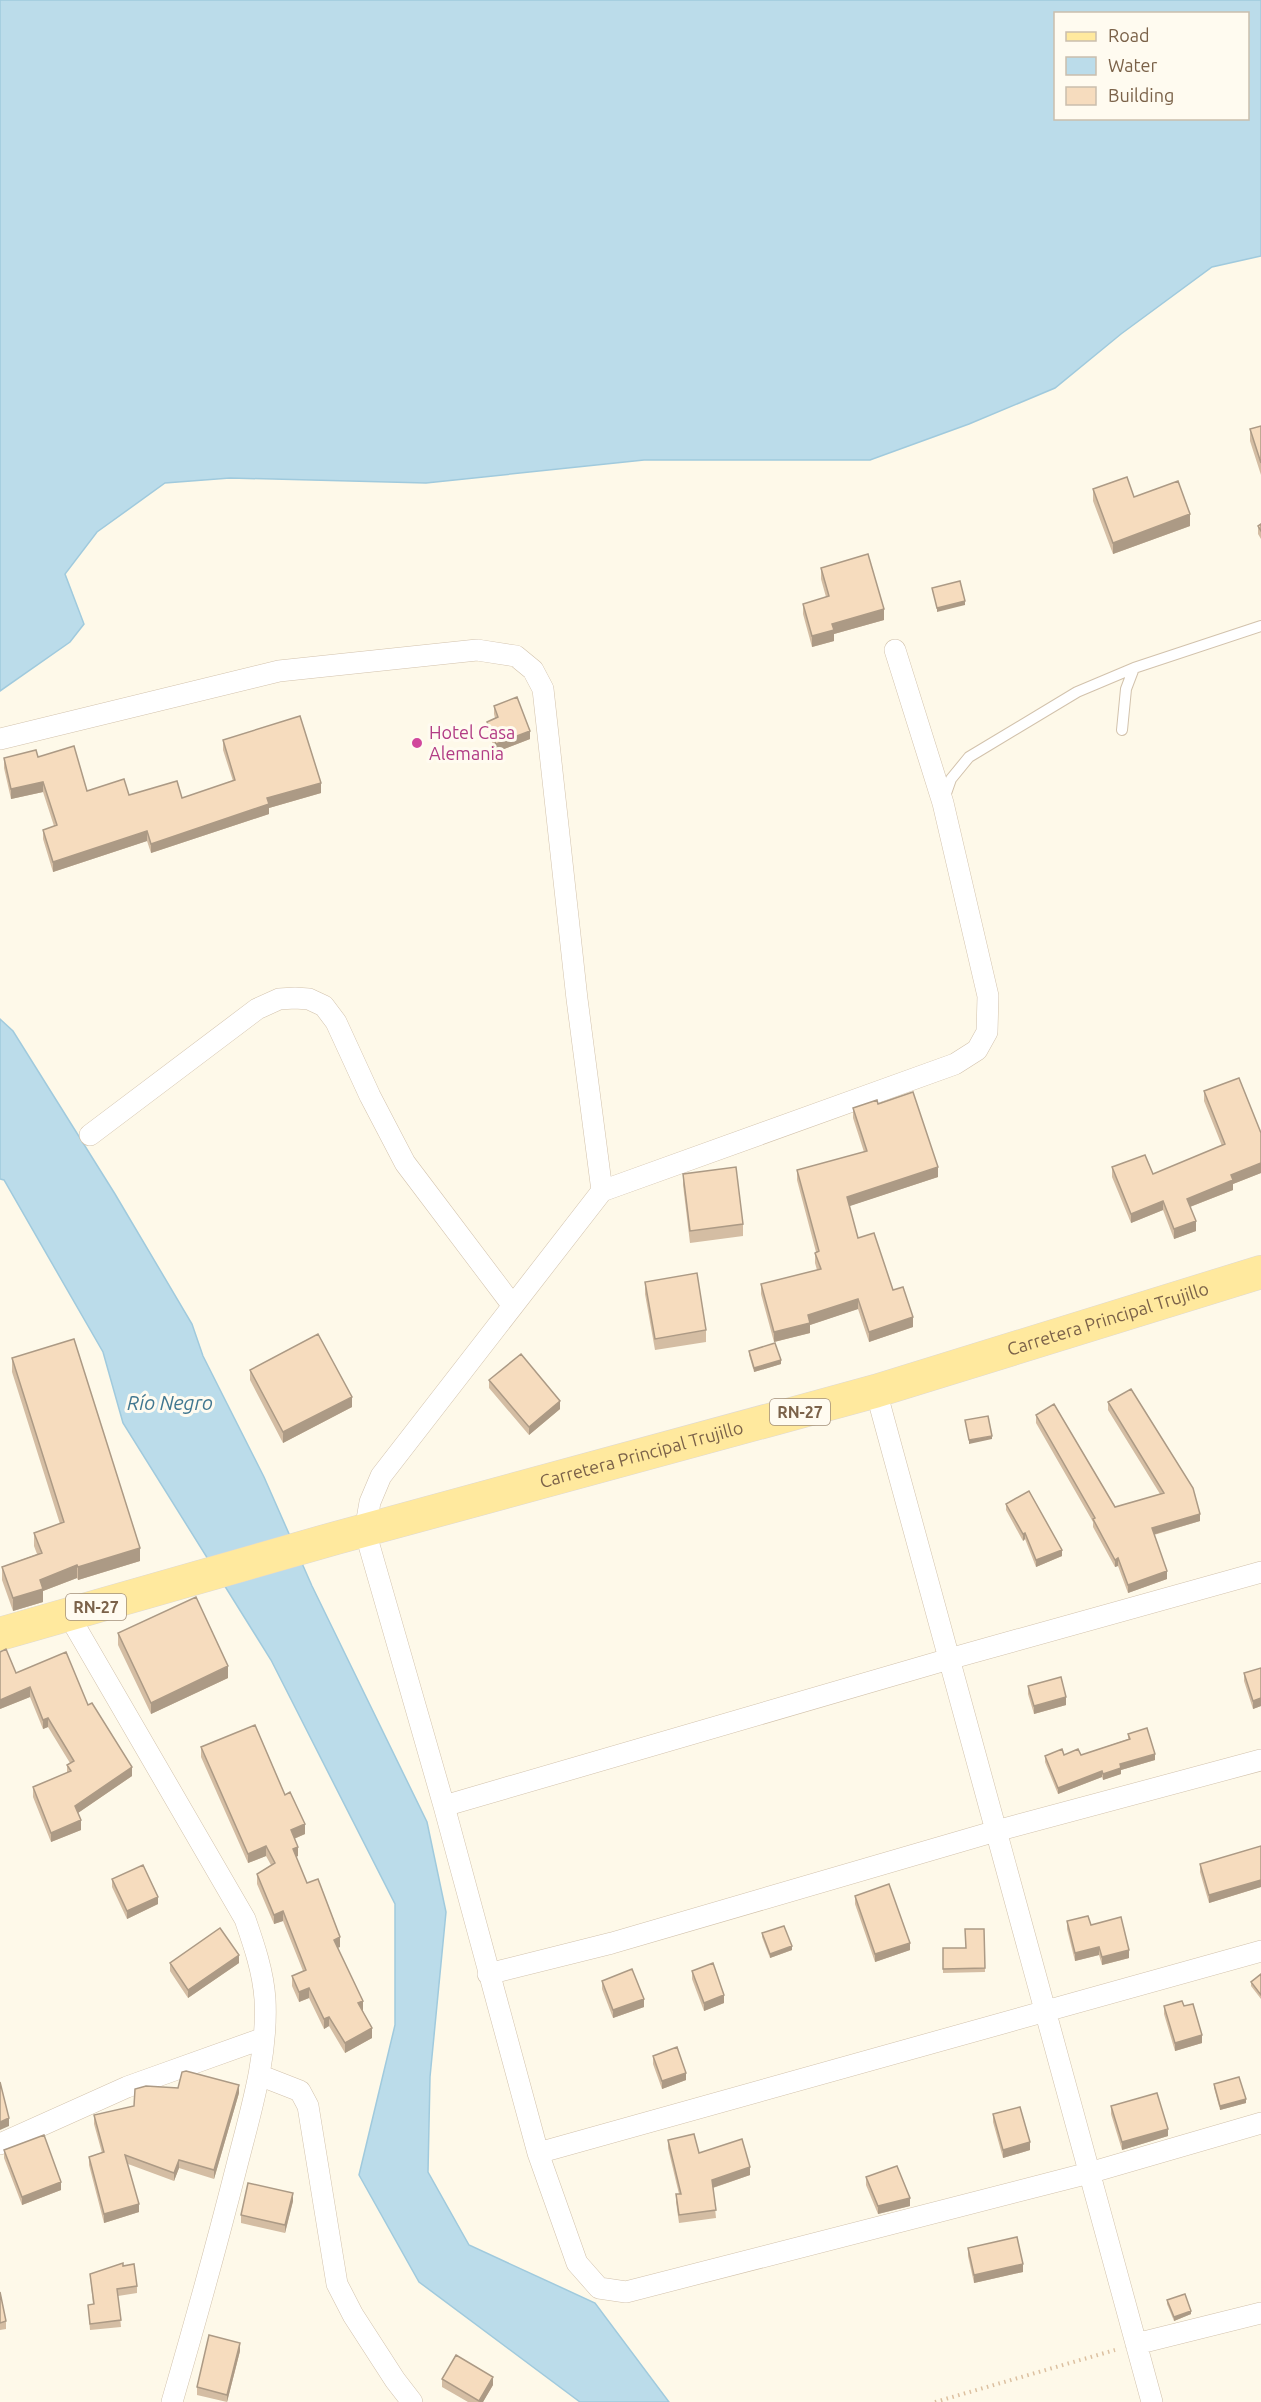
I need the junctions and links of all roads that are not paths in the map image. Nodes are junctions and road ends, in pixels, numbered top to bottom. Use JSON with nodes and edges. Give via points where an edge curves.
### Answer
{"nodes":[{"id":1,"x":1261,"y":626,"type":"edge"},
{"id":2,"x":895,"y":650,"type":"dead end"},
{"id":3,"x":1134,"y":668,"type":"junction"},
{"id":4,"x":1122,"y":730,"type":"dead end"},
{"id":5,"x":0,"y":739,"type":"edge"},
{"id":6,"x":943,"y":803,"type":"junction"},
{"id":7,"x":90,"y":1135,"type":"dead end"},
{"id":8,"x":602,"y":1191,"type":"junction"},
{"id":9,"x":1261,"y":1272,"type":"edge"},
{"id":10,"x":513,"y":1306,"type":"junction"},
{"id":11,"x":876,"y":1391,"type":"junction"},
{"id":12,"x":350,"y":1535,"type":"junction"},
{"id":13,"x":1261,"y":1572,"type":"edge"},
{"id":14,"x":68,"y":1614,"type":"junction"},
{"id":15,"x":0,"y":1634,"type":"edge"},
{"id":16,"x":949,"y":1659,"type":"junction"},
{"id":17,"x":1261,"y":1760,"type":"edge"},
{"id":18,"x":444,"y":1806,"type":"junction"},
{"id":19,"x":996,"y":1831,"type":"junction"},
{"id":20,"x":1261,"y":1951,"type":"edge"},
{"id":21,"x":488,"y":1974,"type":"junction"},
{"id":22,"x":1045,"y":2012,"type":"junction"},
{"id":23,"x":264,"y":2038,"type":"junction"},
{"id":24,"x":260,"y":2075,"type":"junction"},
{"id":25,"x":1261,"y":2123,"type":"edge"},
{"id":26,"x":0,"y":2144,"type":"edge"},
{"id":27,"x":538,"y":2153,"type":"junction"},
{"id":28,"x":1089,"y":2173,"type":"junction"},
{"id":29,"x":1261,"y":2313,"type":"edge"},
{"id":30,"x":1136,"y":2344,"type":"junction"},
{"id":31,"x":172,"y":2402,"type":"edge"},
{"id":32,"x":412,"y":2402,"type":"edge"},
{"id":33,"x":1152,"y":2402,"type":"edge"}],
"edges":[{"from":1,"to":3,"type":"lane"},
{"from":2,"to":6,"type":"street"},
{"from":3,"to":4,"type":"lane","via":[[1126,689]]},
{"from":3,"to":6,"type":"lane","via":[[1077,692],[969,758],[951,778]]},
{"from":5,"to":8,"type":"street","via":[[279,671],[477,650],[516,656],[532,670],[543,689]]},
{"from":6,"to":8,"type":"street","via":[[988,996],[987,1032],[977,1050],[955,1064]]},
{"from":7,"to":10,"type":"street","via":[[256,1010],[279,999],[309,999],[324,1006],[336,1023],[405,1163]]},
{"from":8,"to":10,"type":"street"},
{"from":9,"to":11,"type":"main road","name":"Carretera Principal Trujillo","number":"RN-27"},
{"from":10,"to":12,"type":"street","via":[[381,1476]]},
{"from":11,"to":12,"type":"main road","name":"Carretera Principal Trujillo","number":"RN-27"},
{"from":11,"to":16,"type":"street"},
{"from":12,"to":14,"type":"main road","name":"Carretera Principal Trujillo","number":"RN-27"},
{"from":12,"to":18,"type":"street"},
{"from":13,"to":16,"type":"street"},
{"from":14,"to":15,"type":"main road","number":"RN-27"},
{"from":14,"to":23,"type":"street","via":[[245,1919],[258,1958],[265,1998]]},
{"from":16,"to":18,"type":"street"},
{"from":16,"to":19,"type":"street"},
{"from":17,"to":19,"type":"street"},
{"from":18,"to":21,"type":"street"},
{"from":19,"to":21,"type":"street","via":[[612,1943]]},
{"from":19,"to":22,"type":"street"},
{"from":20,"to":22,"type":"street"},
{"from":21,"to":27,"type":"street"},
{"from":22,"to":27,"type":"street"},
{"from":22,"to":28,"type":"street"},
{"from":23,"to":24,"type":"street"},
{"from":23,"to":26,"type":"street","via":[[128,2087]]},
{"from":24,"to":31,"type":"street","via":[[210,2274]]},
{"from":24,"to":32,"type":"street","via":[[300,2091],[308,2106],[337,2284]]},
{"from":25,"to":28,"type":"street"},
{"from":27,"to":28,"type":"street","via":[[577,2263],[599,2288],[626,2292]]},
{"from":28,"to":30,"type":"street"},
{"from":29,"to":30,"type":"street"},
{"from":30,"to":33,"type":"street"}]}
